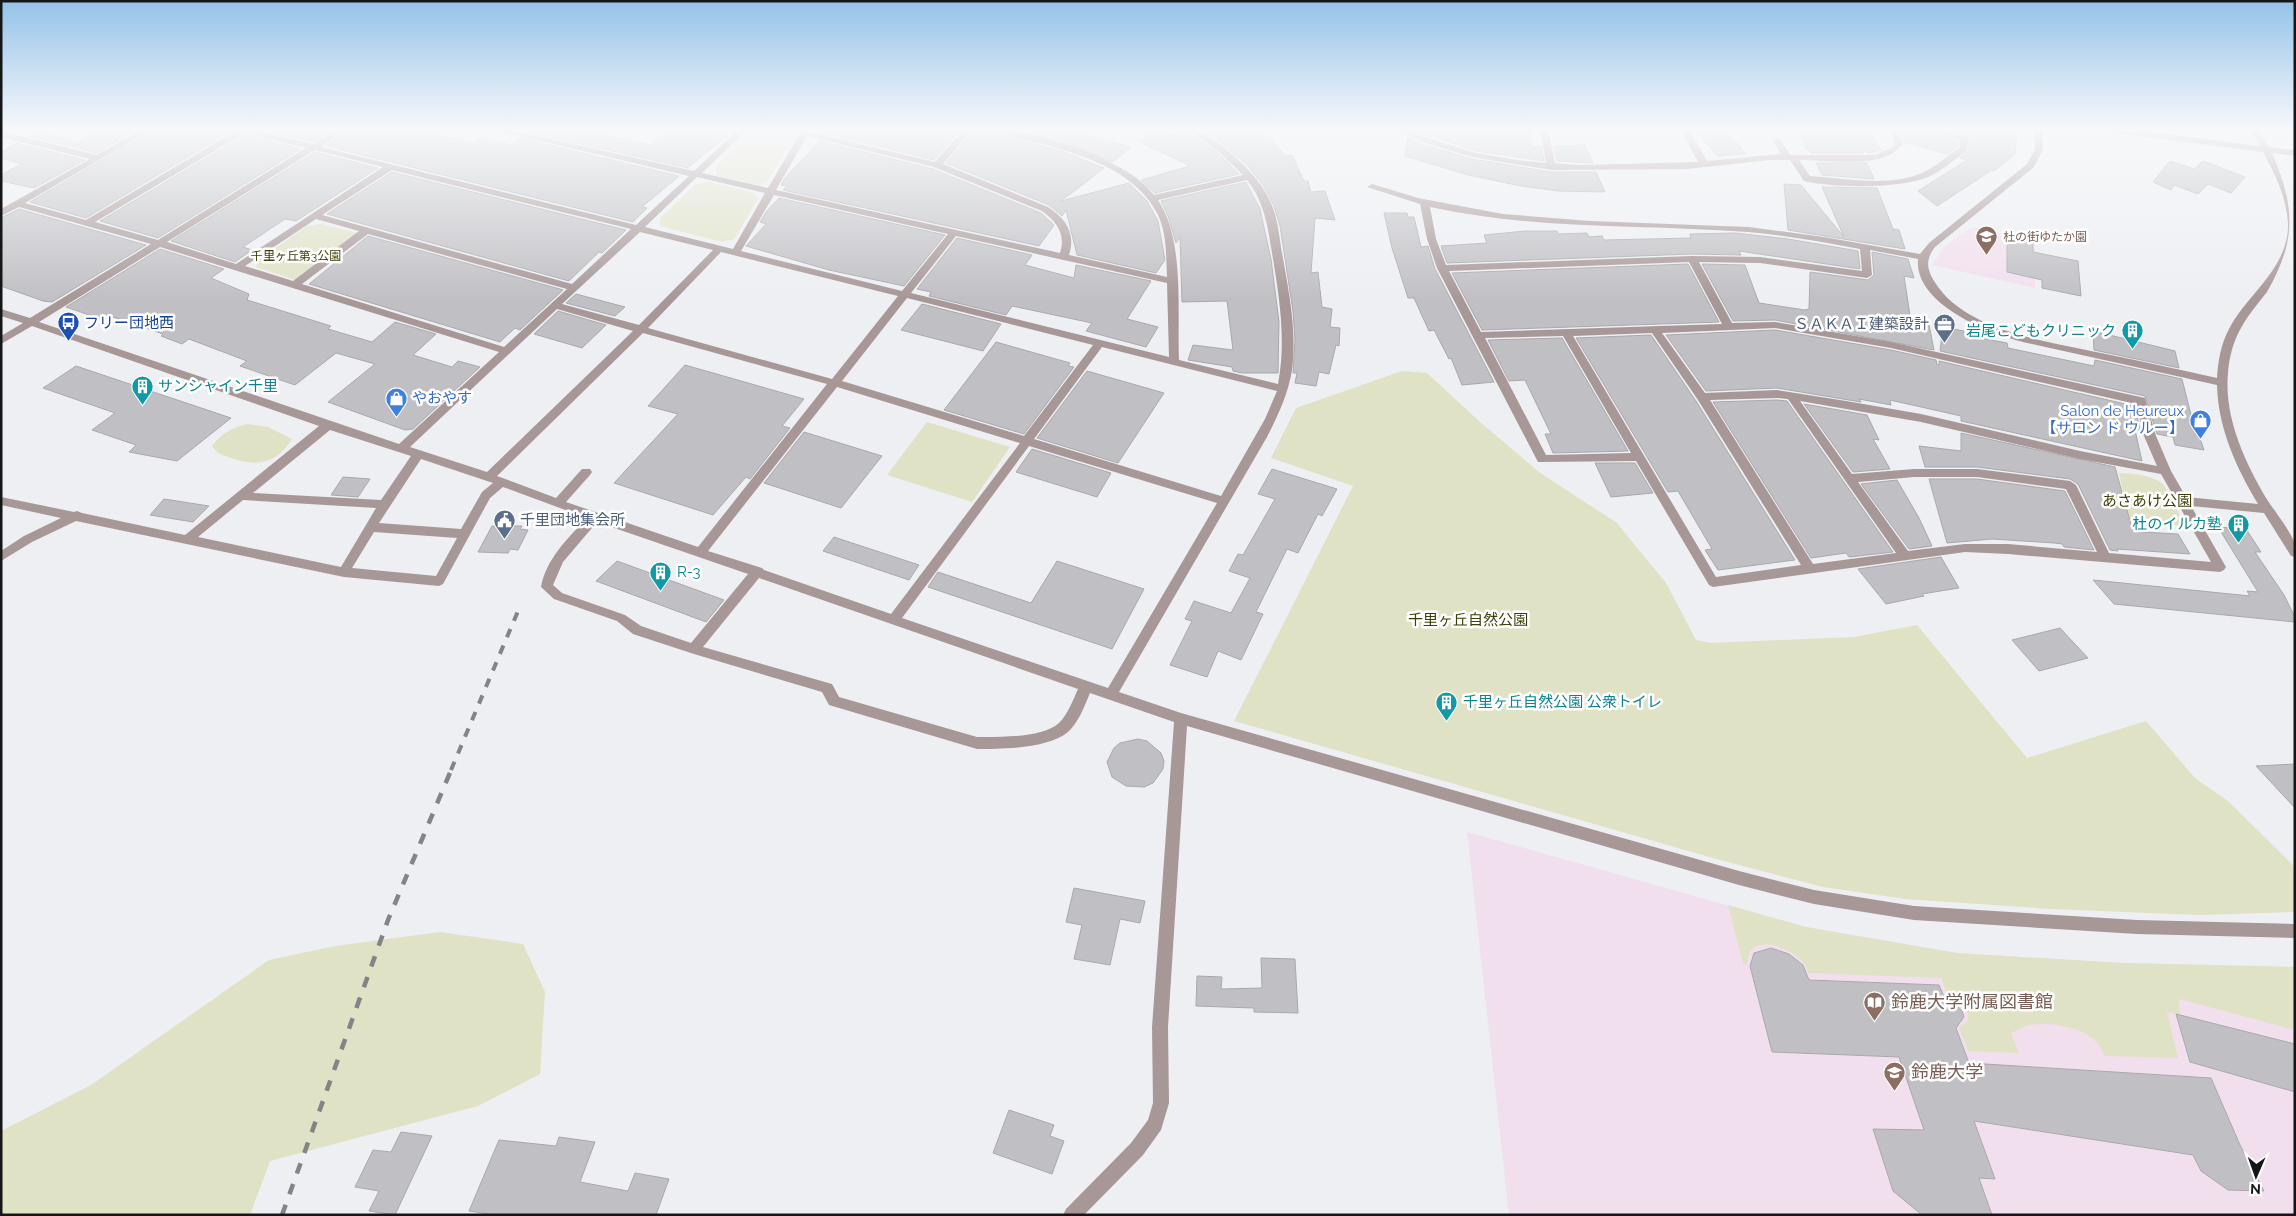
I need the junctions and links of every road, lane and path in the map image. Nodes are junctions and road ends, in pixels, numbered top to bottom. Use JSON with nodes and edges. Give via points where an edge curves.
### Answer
{"nodes":[{"id":1,"x":49,"y":187,"type":"edge"},
{"id":2,"x":148,"y":187,"type":"edge"},
{"id":3,"x":251,"y":187,"type":"edge"},
{"id":4,"x":359,"y":187,"type":"edge"},
{"id":5,"x":469,"y":187,"type":"edge"},
{"id":6,"x":683,"y":187,"type":"edge"},
{"id":7,"x":748,"y":187,"type":"edge"},
{"id":8,"x":772,"y":187,"type":"edge"},
{"id":9,"x":990,"y":187,"type":"edge"},
{"id":10,"x":1142,"y":187,"type":"edge"},
{"id":11,"x":1205,"y":187,"type":"edge"},
{"id":12,"x":1256,"y":187,"type":"edge"},
{"id":13,"x":1372,"y":187,"type":"dead end"},
{"id":14,"x":2004,"y":187,"type":"edge"},
{"id":15,"x":2283,"y":187,"type":"edge"},
{"id":16,"x":769,"y":192,"type":"junction"},
{"id":17,"x":1155,"y":198,"type":"junction"},
{"id":18,"x":19,"y":204,"type":"junction"},
{"id":19,"x":1425,"y":204,"type":"junction"},
{"id":20,"x":3,"y":211,"type":"edge"},
{"id":21,"x":314,"y":216,"type":"junction"},
{"id":22,"x":87,"y":223,"type":"junction"},
{"id":23,"x":639,"y":229,"type":"junction"},
{"id":24,"x":366,"y":231,"type":"junction"},
{"id":25,"x":953,"y":233,"type":"junction"},
{"id":26,"x":159,"y":243,"type":"junction"},
{"id":27,"x":1864,"y":247,"type":"junction"},
{"id":28,"x":720,"y":248,"type":"junction"},
{"id":29,"x":736,"y":252,"type":"junction"},
{"id":30,"x":1063,"y":257,"type":"junction"},
{"id":31,"x":1923,"y":257,"type":"junction"},
{"id":32,"x":1692,"y":259,"type":"junction"},
{"id":33,"x":237,"y":268,"type":"junction"},
{"id":34,"x":1442,"y":268,"type":"junction"},
{"id":35,"x":1172,"y":281,"type":"junction"},
{"id":36,"x":295,"y":286,"type":"junction"},
{"id":37,"x":576,"y":288,"type":"junction"},
{"id":38,"x":905,"y":294,"type":"junction"},
{"id":39,"x":556,"y":306,"type":"junction"},
{"id":40,"x":1,"y":312,"type":"edge"},
{"id":41,"x":32,"y":322,"type":"junction"},
{"id":42,"x":1728,"y":326,"type":"junction"},
{"id":43,"x":640,"y":330,"type":"junction"},
{"id":44,"x":1655,"y":330,"type":"junction"},
{"id":45,"x":1566,"y":333,"type":"junction"},
{"id":46,"x":1478,"y":335,"type":"junction"},
{"id":47,"x":1,"y":341,"type":"edge"},
{"id":48,"x":1101,"y":342,"type":"junction"},
{"id":49,"x":508,"y":351,"type":"junction"},
{"id":50,"x":1174,"y":361,"type":"junction"},
{"id":51,"x":2221,"y":382,"type":"junction"},
{"id":52,"x":835,"y":383,"type":"junction"},
{"id":53,"x":1283,"y":388,"type":"junction"},
{"id":54,"x":1790,"y":396,"type":"junction"},
{"id":55,"x":1702,"y":398,"type":"junction"},
{"id":56,"x":328,"y":425,"type":"junction"},
{"id":57,"x":1026,"y":441,"type":"junction"},
{"id":58,"x":402,"y":448,"type":"junction"},
{"id":59,"x":418,"y":454,"type":"junction"},
{"id":60,"x":1640,"y":457,"type":"junction"},
{"id":61,"x":2165,"y":471,"type":"junction"},
{"id":62,"x":586,"y":472,"type":"dead end"},
{"id":63,"x":489,"y":477,"type":"junction"},
{"id":64,"x":1851,"y":478,"type":"junction"},
{"id":65,"x":501,"y":482,"type":"junction"},
{"id":66,"x":239,"y":496,"type":"junction"},
{"id":67,"x":1,"y":501,"type":"edge"},
{"id":68,"x":1224,"y":501,"type":"junction"},
{"id":69,"x":2183,"y":501,"type":"junction"},
{"id":70,"x":558,"y":503,"type":"junction"},
{"id":71,"x":384,"y":504,"type":"junction"},
{"id":72,"x":2268,"y":509,"type":"junction"},
{"id":73,"x":77,"y":515,"type":"junction"},
{"id":74,"x":596,"y":516,"type":"junction"},
{"id":75,"x":371,"y":527,"type":"junction"},
{"id":76,"x":464,"y":534,"type":"junction"},
{"id":77,"x":187,"y":540,"type":"junction"},
{"id":78,"x":701,"y":552,"type":"junction"},
{"id":79,"x":2295,"y":554,"type":"edge"},
{"id":80,"x":1904,"y":555,"type":"junction"},
{"id":81,"x":1,"y":557,"type":"edge"},
{"id":82,"x":2105,"y":557,"type":"junction"},
{"id":83,"x":1810,"y":569,"type":"junction"},
{"id":84,"x":758,"y":571,"type":"junction"},
{"id":85,"x":344,"y":572,"type":"junction"},
{"id":86,"x":894,"y":619,"type":"junction"},
{"id":87,"x":694,"y":649,"type":"junction"},
{"id":88,"x":1086,"y":686,"type":"junction"},
{"id":89,"x":1111,"y":696,"type":"junction"},
{"id":90,"x":1181,"y":719,"type":"junction"},
{"id":91,"x":2295,"y":931,"type":"edge"},
{"id":92,"x":1072,"y":1215,"type":"edge"}],
"edges":[{"from":1,"to":18,"type":"street"},
{"from":2,"to":22,"type":"street"},
{"from":3,"to":26,"type":"street"},
{"from":4,"to":21,"type":"street"},
{"from":5,"to":23,"type":"street"},
{"from":6,"to":23,"type":"street"},
{"from":7,"to":16,"type":"street"},
{"from":8,"to":16,"type":"street"},
{"from":9,"to":30,"type":"street","via":[[1056,216],[1066,231],[1068,242]]},
{"from":10,"to":17,"type":"street"},
{"from":11,"to":17,"type":"street"},
{"from":12,"to":53,"type":"street","via":[[1263,196],[1269,216],[1289,326],[1289,352]]},
{"from":13,"to":19,"type":"street"},
{"from":14,"to":31,"type":"street","via":[[1932,245]]},
{"from":15,"to":51,"type":"street","via":[[2293,223],[2288,250],[2276,272],[2237,323],[2226,350]]},
{"from":16,"to":25,"type":"street"},
{"from":16,"to":29,"type":"street"},
{"from":17,"to":35,"type":"street","via":[[1171,240]]},
{"from":18,"to":20,"type":"street"},
{"from":18,"to":22,"type":"street"},
{"from":19,"to":27,"type":"street","via":[[1549,223],[1750,230]]},
{"from":19,"to":34,"type":"street","via":[[1427,223]]},
{"from":21,"to":24,"type":"street"},
{"from":21,"to":33,"type":"street"},
{"from":22,"to":26,"type":"street"},
{"from":23,"to":28,"type":"street"},
{"from":23,"to":37,"type":"street"},
{"from":24,"to":36,"type":"street"},
{"from":24,"to":37,"type":"street"},
{"from":25,"to":30,"type":"street"},
{"from":25,"to":38,"type":"street"},
{"from":26,"to":33,"type":"street"},
{"from":26,"to":41,"type":"street"},
{"from":27,"to":31,"type":"street"},
{"from":27,"to":32,"type":"street","via":[[1867,276],[1760,260]]},
{"from":28,"to":29,"type":"street"},
{"from":28,"to":43,"type":"street"},
{"from":29,"to":38,"type":"street"},
{"from":30,"to":35,"type":"street"},
{"from":31,"to":51,"type":"street","via":[[1926,275],[1942,299],[1954,310],[1995,330],[2024,340]]},
{"from":32,"to":34,"type":"street"},
{"from":32,"to":42,"type":"street"},
{"from":33,"to":36,"type":"street"},
{"from":34,"to":46,"type":"street"},
{"from":35,"to":50,"type":"street"},
{"from":36,"to":49,"type":"street"},
{"from":37,"to":39,"type":"street"},
{"from":38,"to":48,"type":"street"},
{"from":38,"to":52,"type":"street"},
{"from":39,"to":43,"type":"street"},
{"from":39,"to":49,"type":"street"},
{"from":40,"to":41,"type":"street"},
{"from":41,"to":47,"type":"street"},
{"from":41,"to":56,"type":"street"},
{"from":42,"to":44,"type":"street"},
{"from":42,"to":61,"type":"street","via":[[1775,326],[1891,345],[2141,401],[2150,436]]},
{"from":43,"to":52,"type":"street"},
{"from":43,"to":63,"type":"street"},
{"from":44,"to":45,"type":"street"},
{"from":44,"to":55,"type":"street"},
{"from":45,"to":46,"type":"street"},
{"from":45,"to":60,"type":"street"},
{"from":46,"to":60,"type":"street","via":[[1542,458]]},
{"from":48,"to":50,"type":"street"},
{"from":48,"to":57,"type":"street"},
{"from":49,"to":58,"type":"street"},
{"from":50,"to":53,"type":"street"},
{"from":51,"to":72,"type":"street","via":[[2231,434],[2250,479]]},
{"from":52,"to":57,"type":"street"},
{"from":52,"to":78,"type":"street"},
{"from":53,"to":68,"type":"street","via":[[1261,437]]},
{"from":54,"to":55,"type":"street"},
{"from":54,"to":61,"type":"street","via":[[1940,422],[2095,460]]},
{"from":54,"to":64,"type":"street"},
{"from":55,"to":83,"type":"street"},
{"from":56,"to":58,"type":"street"},
{"from":56,"to":66,"type":"street"},
{"from":57,"to":68,"type":"street"},
{"from":57,"to":86,"type":"street"},
{"from":58,"to":59,"type":"street"},
{"from":59,"to":63,"type":"street"},
{"from":59,"to":71,"type":"street"},
{"from":60,"to":83,"type":"street","via":[[1713,582]]},
{"from":61,"to":69,"type":"street"},
{"from":62,"to":70,"type":"street"},
{"from":63,"to":65,"type":"street"},
{"from":64,"to":80,"type":"street"},
{"from":64,"to":82,"type":"street","via":[[1977,473],[2070,485]]},
{"from":65,"to":70,"type":"street"},
{"from":65,"to":76,"type":"street","via":[[486,495]]},
{"from":66,"to":71,"type":"street"},
{"from":66,"to":77,"type":"street"},
{"from":67,"to":73,"type":"street"},
{"from":68,"to":89,"type":"street"},
{"from":69,"to":72,"type":"street"},
{"from":69,"to":82,"type":"street","via":[[2220,567]]},
{"from":70,"to":74,"type":"street"},
{"from":71,"to":75,"type":"street"},
{"from":72,"to":79,"type":"street"},
{"from":73,"to":77,"type":"street"},
{"from":73,"to":81,"type":"street","via":[[28,539]]},
{"from":74,"to":78,"type":"street"},
{"from":74,"to":87,"type":"street","via":[[554,565],[547,587],[558,596],[621,618],[638,630]]},
{"from":75,"to":76,"type":"street"},
{"from":75,"to":85,"type":"street"},
{"from":76,"to":85,"type":"street","via":[[439,581]]},
{"from":77,"to":85,"type":"street"},
{"from":78,"to":84,"type":"street"},
{"from":80,"to":82,"type":"street","via":[[1965,548]]},
{"from":80,"to":83,"type":"street"},
{"from":84,"to":86,"type":"street"},
{"from":84,"to":87,"type":"street"},
{"from":86,"to":88,"type":"street"},
{"from":87,"to":88,"type":"street","via":[[827,688],[834,701],[977,743],[1050,736],[1065,726]]},
{"from":88,"to":89,"type":"street"},
{"from":89,"to":90,"type":"street"},
{"from":90,"to":91,"type":"street","via":[[1814,897],[1906,912],[1970,918]]},
{"from":90,"to":92,"type":"street","via":[[1160,1027],[1161,1103],[1155,1124],[1137,1149]]}]}
